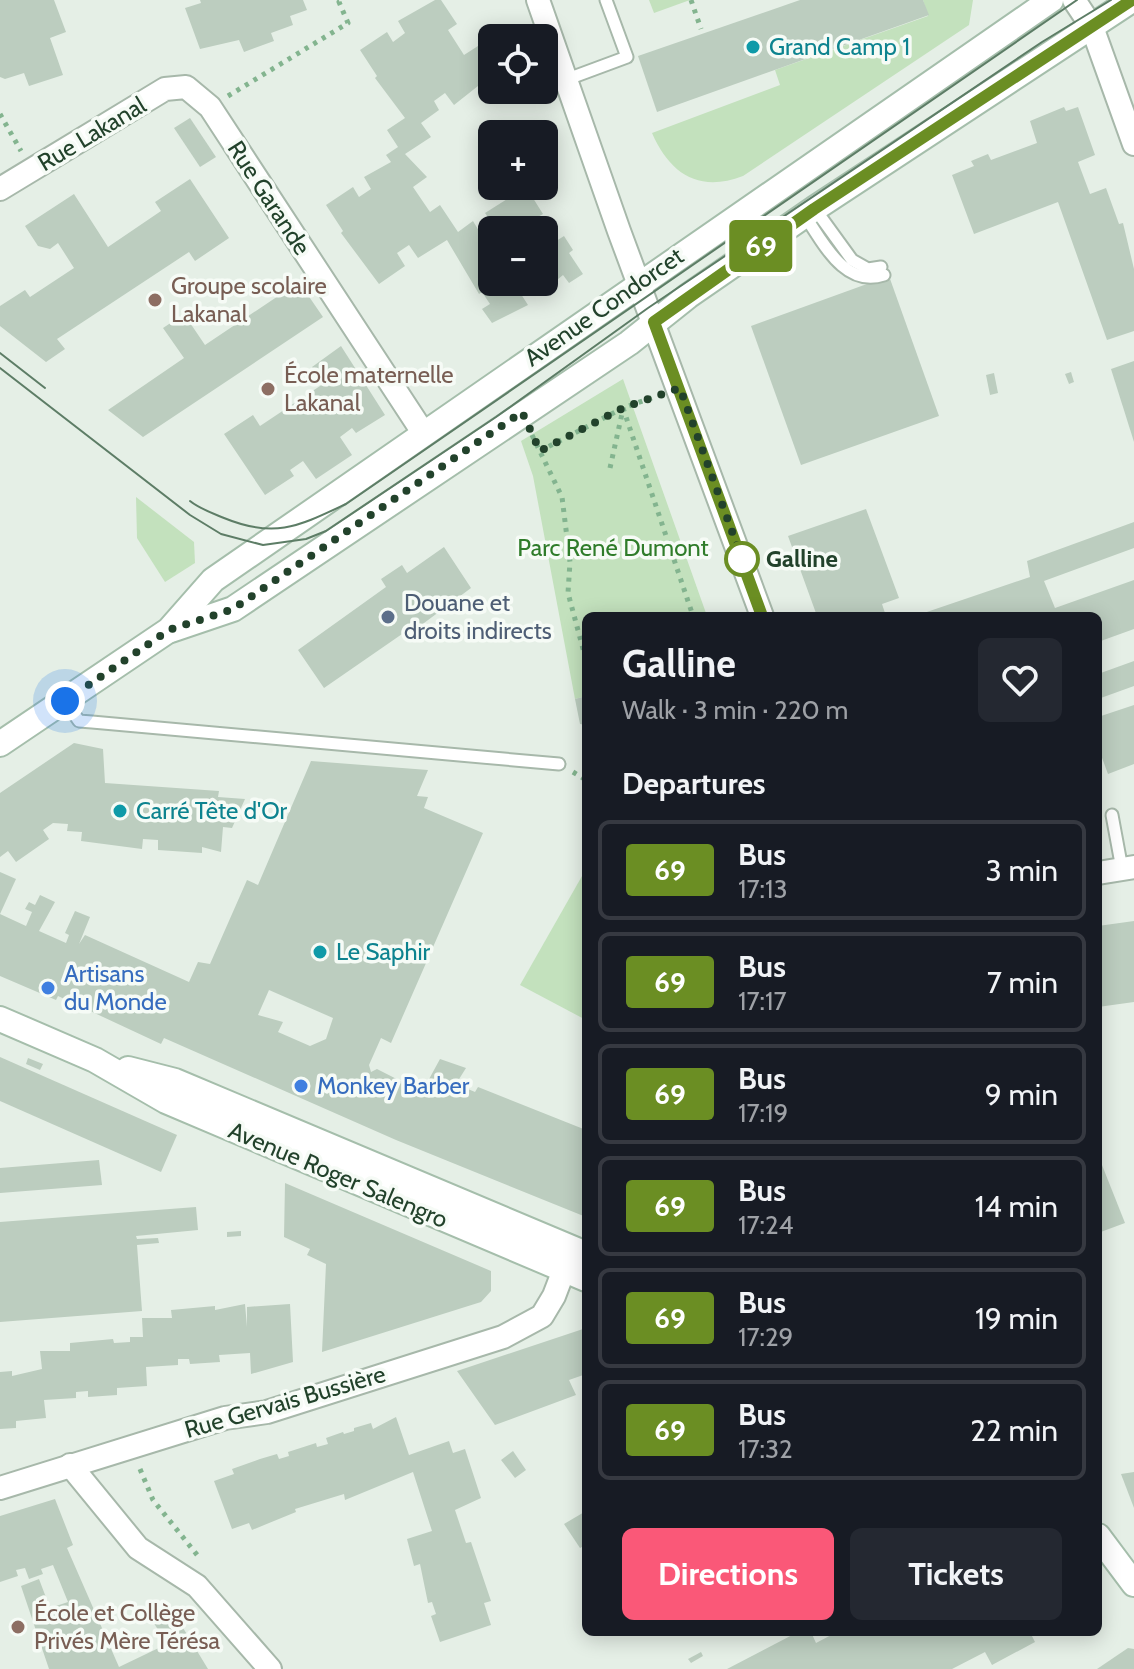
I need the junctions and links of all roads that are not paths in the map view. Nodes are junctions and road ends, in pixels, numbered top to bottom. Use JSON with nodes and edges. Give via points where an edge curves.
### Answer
{"nodes":[{"id":1,"x":538,"y":0,"type":"edge"},
{"id":2,"x":606,"y":0,"type":"edge"},
{"id":3,"x":1051,"y":0,"type":"edge"},
{"id":4,"x":1074,"y":0,"type":"edge"},
{"id":5,"x":1132,"y":0,"type":"edge"},
{"id":6,"x":1092,"y":27,"type":"junction"},
{"id":7,"x":565,"y":80,"type":"junction"},
{"id":8,"x":186,"y":87,"type":"joint"},
{"id":9,"x":1134,"y":144,"type":"edge"},
{"id":10,"x":0,"y":189,"type":"edge"},
{"id":11,"x":810,"y":212,"type":"junction"},
{"id":12,"x":883,"y":271,"type":"dead end"},
{"id":13,"x":638,"y":283,"type":"junction"},
{"id":14,"x":654,"y":322,"type":"junction"},
{"id":15,"x":424,"y":434,"type":"junction"},
{"id":16,"x":761,"y":612,"type":"edge"},
{"id":17,"x":169,"y":630,"type":"junction"},
{"id":18,"x":65,"y":701,"type":"junction"},
{"id":19,"x":0,"y":744,"type":"edge"},
{"id":20,"x":559,"y":764,"type":"dead end"},
{"id":21,"x":1112,"y":815,"type":"dead end"},
{"id":22,"x":1128,"y":868,"type":"edge"},
{"id":23,"x":1102,"y":872,"type":"edge"},
{"id":24,"x":0,"y":1019,"type":"edge"},
{"id":25,"x":577,"y":1263,"type":"edge"},
{"id":26,"x":70,"y":1465,"type":"junction"},
{"id":27,"x":0,"y":1488,"type":"edge"},
{"id":28,"x":1102,"y":1541,"type":"edge"},
{"id":29,"x":1134,"y":1584,"type":"edge"},
{"id":30,"x":270,"y":1669,"type":"edge"}],
"edges":[{"from":1,"to":7,"type":"street"},
{"from":2,"to":7,"type":"lane","via":[[627,57]]},
{"from":3,"to":13,"type":"street","name":"Avenue Condorcet"},
{"from":4,"to":6,"type":"street"},
{"from":5,"to":6,"type":"street","name":"Avenue Condorcet"},
{"from":6,"to":9,"type":"street"},
{"from":6,"to":11,"type":"street","name":"Avenue Condorcet"},
{"from":7,"to":13,"type":"street"},
{"from":8,"to":10,"type":"street","name":"Rue Lakanal","via":[[165,89]]},
{"from":8,"to":15,"type":"street","name":"Rue Garande","via":[[214,113]]},
{"from":11,"to":12,"type":"lane","via":[[849,273],[872,279]]},
{"from":11,"to":14,"type":"street","name":"Avenue Condorcet"},
{"from":13,"to":14,"type":"street"},
{"from":13,"to":15,"type":"street","name":"Avenue Condorcet"},
{"from":14,"to":16,"type":"street"},
{"from":14,"to":17,"type":"street","name":"Avenue Condorcet","via":[[233,609]]},
{"from":15,"to":17,"type":"street","name":"Avenue Condorcet","via":[[213,580]]},
{"from":17,"to":18,"type":"street","name":"Avenue Condorcet"},
{"from":18,"to":19,"type":"street","name":"Avenue Condorcet"},
{"from":18,"to":20,"type":"lane","via":[[79,721]]},
{"from":21,"to":22,"type":"lane"},
{"from":22,"to":23,"type":"street"},
{"from":24,"to":25,"type":"street","name":"Avenue Roger Salengro","via":[[95,1060],[166,1101]]},
{"from":25,"to":26,"type":"street","name":"Rue Gervais Bussière","via":[[542,1316],[503,1337],[289,1405],[225,1418]]},
{"from":26,"to":27,"type":"street","name":"Rue Gervais Bussière"},
{"from":26,"to":30,"type":"street","via":[[138,1548],[197,1586]]},
{"from":28,"to":29,"type":"street"}]}
